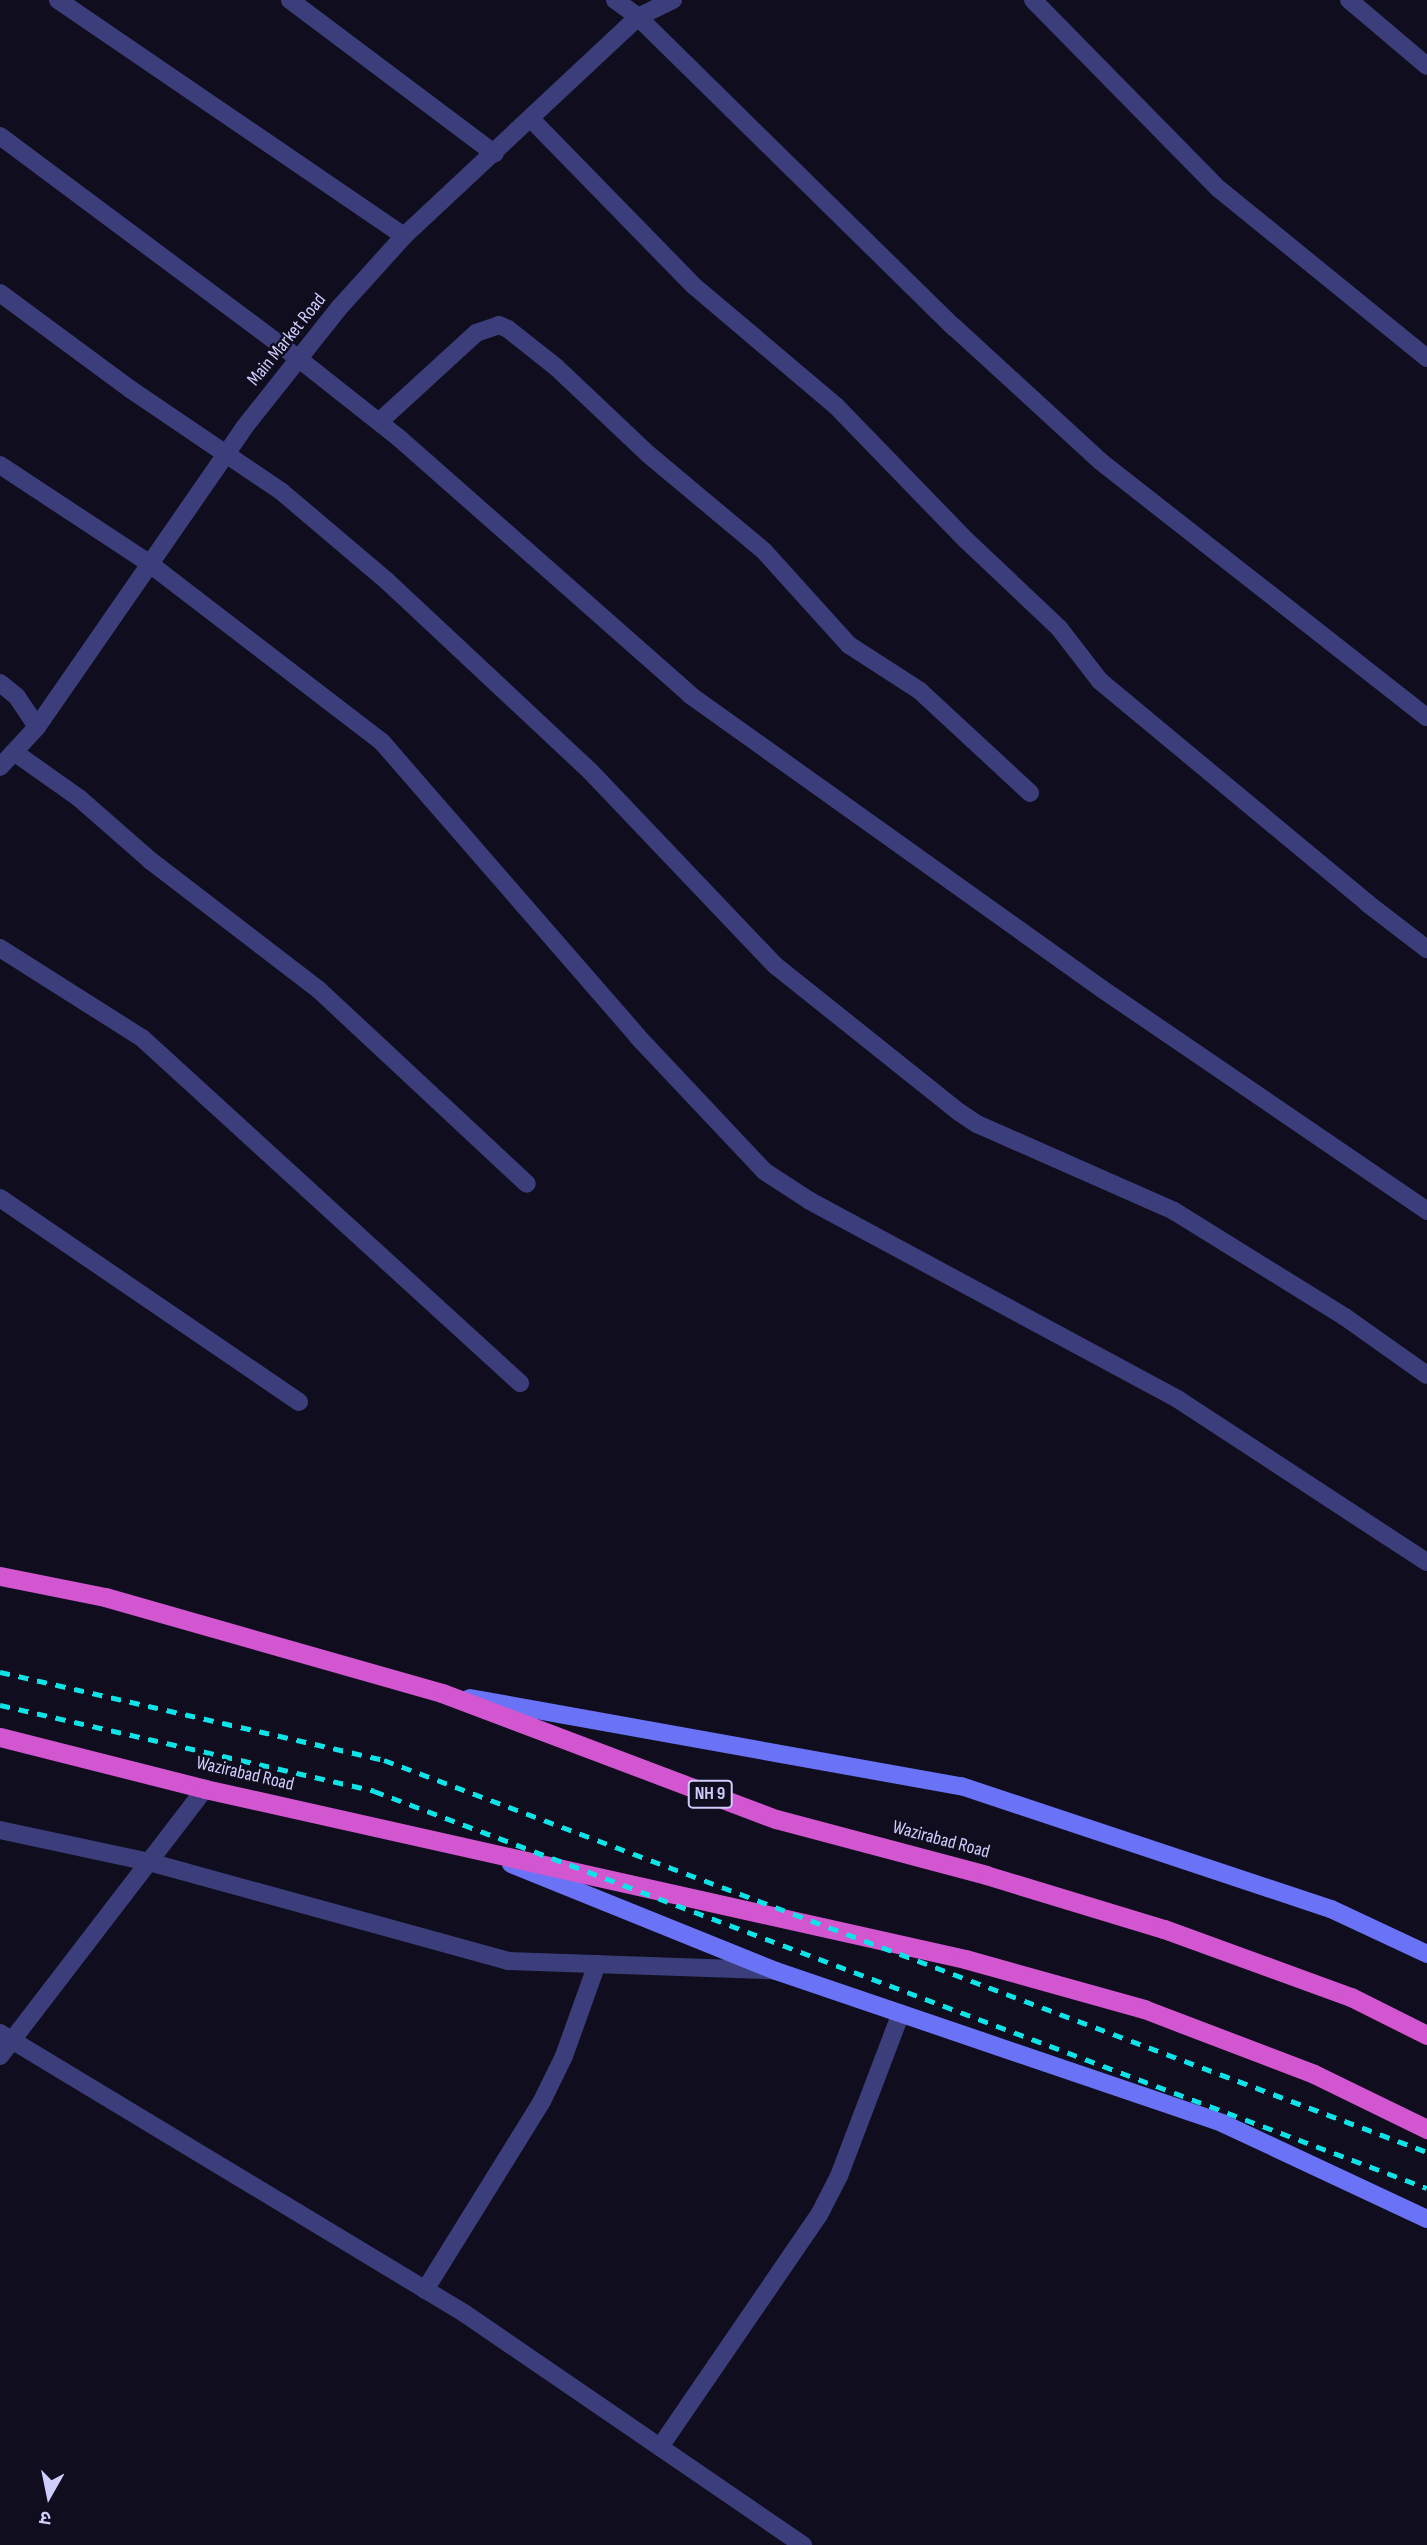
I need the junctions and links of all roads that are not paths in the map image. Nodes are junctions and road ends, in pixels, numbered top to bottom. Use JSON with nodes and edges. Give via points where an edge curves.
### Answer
{"nodes":[{"id":1,"x":58,"y":0,"type":"edge"},
{"id":2,"x":290,"y":0,"type":"edge"},
{"id":3,"x":615,"y":0,"type":"edge"},
{"id":4,"x":673,"y":0,"type":"edge"},
{"id":5,"x":1033,"y":0,"type":"edge"},
{"id":6,"x":1349,"y":0,"type":"edge"},
{"id":7,"x":638,"y":17,"type":"junction"},
{"id":8,"x":1427,"y":66,"type":"edge"},
{"id":9,"x":531,"y":119,"type":"junction"},
{"id":10,"x":0,"y":136,"type":"edge"},
{"id":11,"x":495,"y":154,"type":"junction"},
{"id":12,"x":404,"y":236,"type":"junction"},
{"id":13,"x":0,"y":293,"type":"edge"},
{"id":14,"x":1427,"y":358,"type":"edge"},
{"id":15,"x":299,"y":359,"type":"junction"},
{"id":16,"x":379,"y":422,"type":"junction"},
{"id":17,"x":227,"y":453,"type":"junction"},
{"id":18,"x":0,"y":465,"type":"edge"},
{"id":19,"x":150,"y":564,"type":"junction"},
{"id":20,"x":0,"y":683,"type":"edge"},
{"id":21,"x":1427,"y":717,"type":"edge"},
{"id":22,"x":37,"y":727,"type":"junction"},
{"id":23,"x":14,"y":752,"type":"junction"},
{"id":24,"x":0,"y":768,"type":"edge"},
{"id":25,"x":1030,"y":793,"type":"dead end"},
{"id":26,"x":0,"y":948,"type":"edge"},
{"id":27,"x":1427,"y":949,"type":"edge"},
{"id":28,"x":527,"y":1184,"type":"dead end"},
{"id":29,"x":0,"y":1198,"type":"edge"},
{"id":30,"x":1427,"y":1211,"type":"edge"},
{"id":31,"x":1427,"y":1375,"type":"edge"},
{"id":32,"x":520,"y":1383,"type":"dead end"},
{"id":33,"x":299,"y":1402,"type":"dead end"},
{"id":34,"x":1427,"y":1562,"type":"edge"},
{"id":35,"x":0,"y":1576,"type":"edge"},
{"id":36,"x":442,"y":1693,"type":"junction"},
{"id":37,"x":0,"y":1737,"type":"edge"},
{"id":38,"x":205,"y":1789,"type":"junction"},
{"id":39,"x":0,"y":1830,"type":"edge"},
{"id":40,"x":481,"y":1852,"type":"junction"},
{"id":41,"x":149,"y":1862,"type":"junction"},
{"id":42,"x":1427,"y":1954,"type":"edge"},
{"id":43,"x":597,"y":1964,"type":"junction"},
{"id":44,"x":776,"y":1970,"type":"junction"},
{"id":45,"x":901,"y":2013,"type":"junction"},
{"id":46,"x":1427,"y":2035,"type":"edge"},
{"id":47,"x":5,"y":2036,"type":"edge"},
{"id":48,"x":0,"y":2056,"type":"edge"},
{"id":49,"x":1427,"y":2129,"type":"edge"},
{"id":50,"x":1427,"y":2219,"type":"edge"},
{"id":51,"x":425,"y":2290,"type":"junction"},
{"id":52,"x":660,"y":2447,"type":"junction"},
{"id":53,"x":803,"y":2545,"type":"edge"}],
"edges":[{"from":1,"to":12,"type":"street"},
{"from":2,"to":11,"type":"street"},
{"from":3,"to":7,"type":"street"},
{"from":4,"to":7,"type":"street","name":"Main Market Road"},
{"from":5,"to":14,"type":"street","via":[[1219,189]]},
{"from":6,"to":8,"type":"street"},
{"from":7,"to":9,"type":"street","name":"Main Market Road"},
{"from":7,"to":21,"type":"street","via":[[954,327],[1100,461]]},
{"from":9,"to":11,"type":"street","name":"Main Market Road"},
{"from":9,"to":27,"type":"street","via":[[694,286],[836,406],[1059,628],[1100,681]]},
{"from":10,"to":15,"type":"street"},
{"from":11,"to":12,"type":"street","name":"Main Market Road"},
{"from":12,"to":15,"type":"street","name":"Main Market Road"},
{"from":13,"to":17,"type":"street","via":[[130,389]]},
{"from":15,"to":16,"type":"street"},
{"from":15,"to":17,"type":"street","name":"Main Market Road"},
{"from":16,"to":25,"type":"street","via":[[475,333],[499,325],[508,329],[764,551],[849,645],[920,691]]},
{"from":16,"to":30,"type":"street","via":[[690,695],[1102,989]]},
{"from":17,"to":19,"type":"street","name":"Main Market Road"},
{"from":17,"to":31,"type":"street","via":[[282,492],[506,690],[776,966],[959,1112],[976,1124],[1174,1211],[1345,1317]]},
{"from":18,"to":19,"type":"street"},
{"from":19,"to":22,"type":"street","name":"Main Market Road"},
{"from":19,"to":34,"type":"street","via":[[381,741],[637,1036],[764,1171],[810,1201],[1179,1400]]},
{"from":20,"to":22,"type":"street","via":[[17,697]]},
{"from":22,"to":23,"type":"street","name":"Main Market Road"},
{"from":23,"to":24,"type":"street","name":"Main Market Road"},
{"from":23,"to":28,"type":"street","via":[[79,798],[150,861],[319,990]]},
{"from":26,"to":32,"type":"street","via":[[142,1038]]},
{"from":29,"to":33,"type":"street"},
{"from":35,"to":36,"type":"highway","name":"Wazirabad Road","number":"NH 9","via":[[105,1597]]},
{"from":36,"to":42,"type":"main road","name":"Wazirabad Road","via":[[961,1786],[1331,1909]]},
{"from":36,"to":46,"type":"highway","name":"Wazirabad Road","number":"NH 9","via":[[776,1819],[1164,1929],[1351,1997]]},
{"from":37,"to":38,"type":"highway","name":"Wazirabad Road"},
{"from":38,"to":40,"type":"highway","name":"Wazirabad Road"},
{"from":38,"to":41,"type":"street"},
{"from":39,"to":41,"type":"street"},
{"from":40,"to":44,"type":"main road","name":"Wazirabad Road"},
{"from":40,"to":49,"type":"highway","name":"Wazirabad Road","via":[[965,1959],[1144,2009],[1314,2074]]},
{"from":41,"to":43,"type":"street","via":[[508,1961]]},
{"from":41,"to":47,"type":"street"},
{"from":43,"to":44,"type":"street"},
{"from":43,"to":51,"type":"street","via":[[564,2056],[541,2101]]},
{"from":44,"to":45,"type":"main road","name":"Wazirabad Road"},
{"from":45,"to":50,"type":"main road","name":"Wazirabad Road","via":[[1222,2123]]},
{"from":45,"to":52,"type":"street","via":[[839,2176],[819,2215]]},
{"from":47,"to":48,"type":"street"},
{"from":47,"to":51,"type":"street"},
{"from":51,"to":52,"type":"street"},
{"from":52,"to":53,"type":"street"}]}
